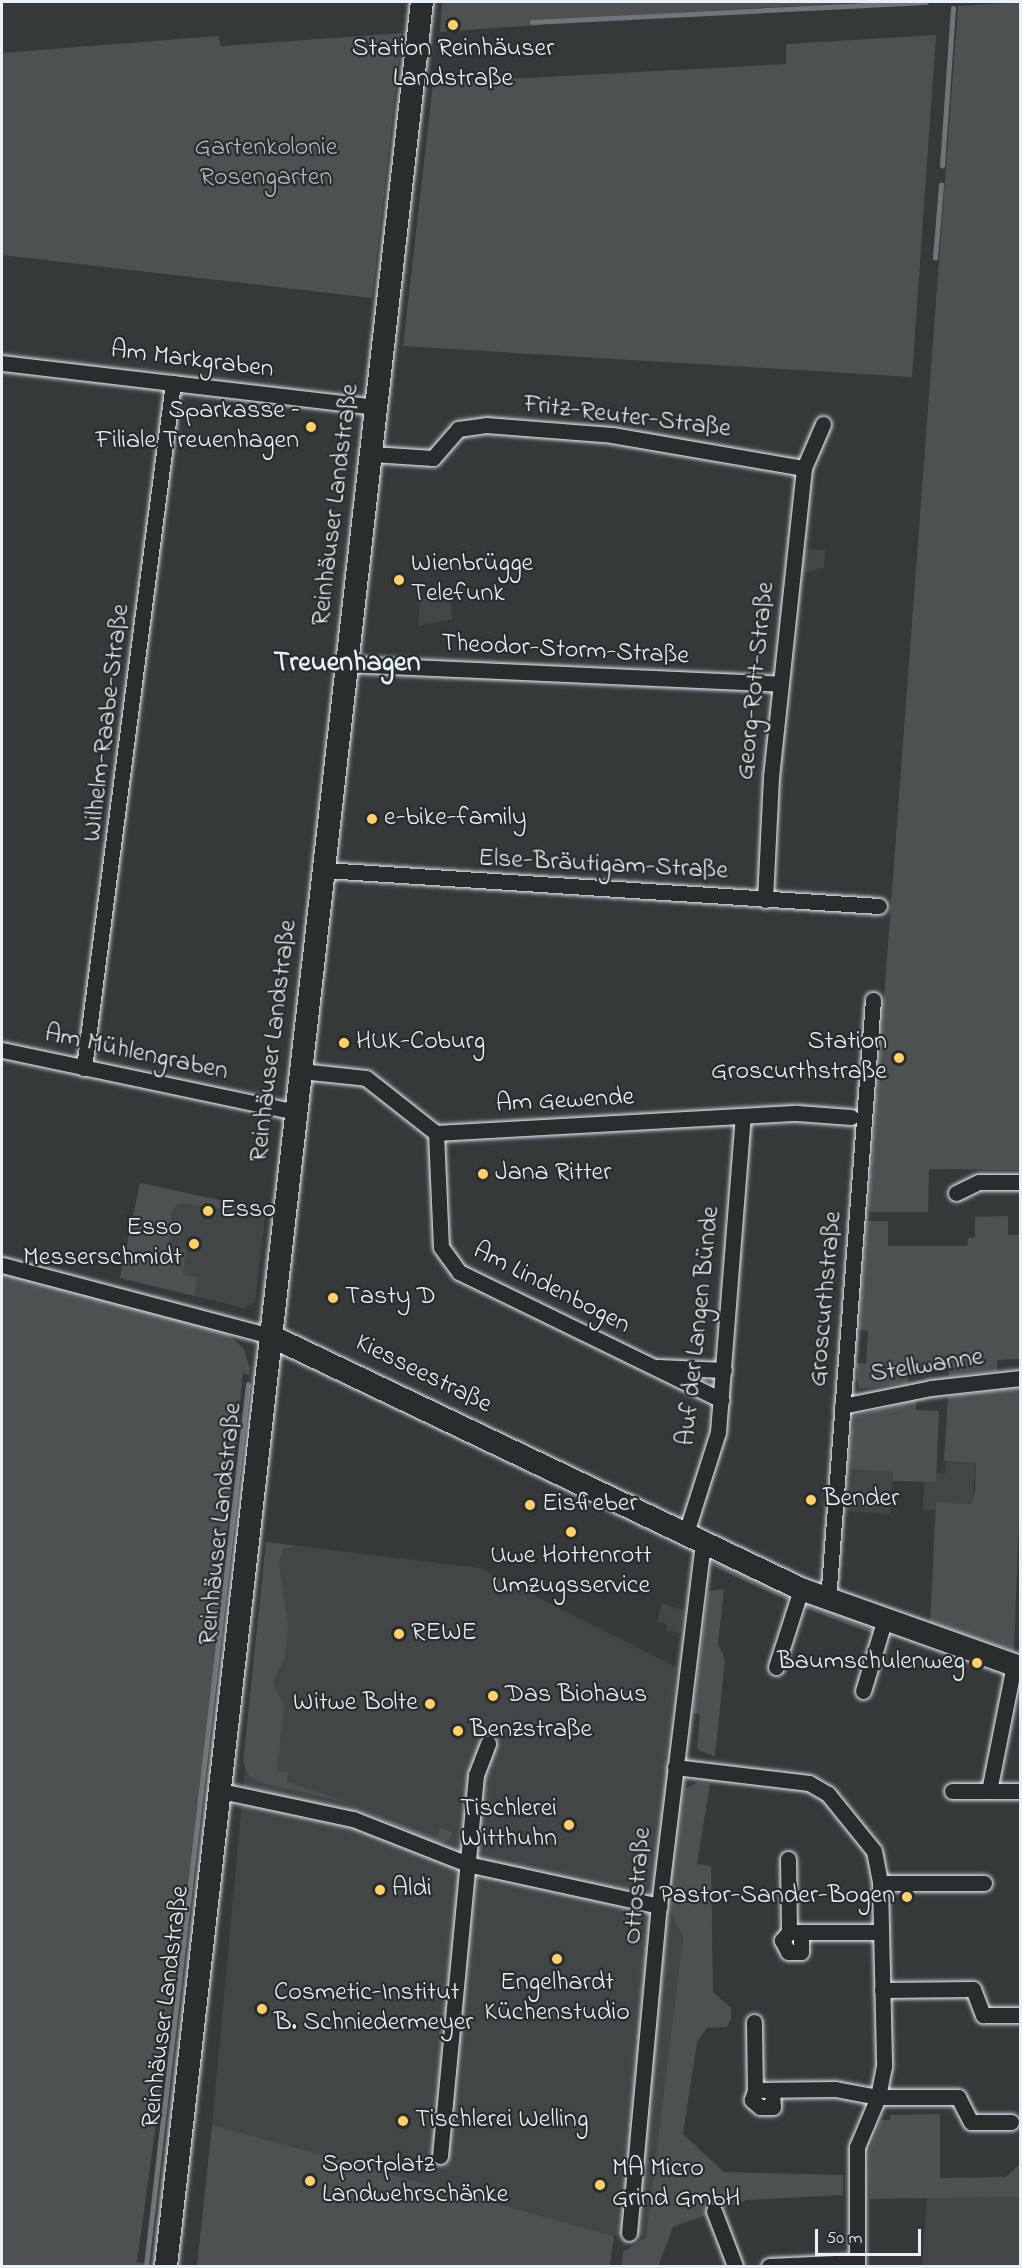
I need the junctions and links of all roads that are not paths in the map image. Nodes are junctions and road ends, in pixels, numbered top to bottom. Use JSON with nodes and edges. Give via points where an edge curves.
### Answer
{"nodes":[{"id":1,"x":422,"y":2,"type":"edge"},
{"id":2,"x":2,"y":363,"type":"edge"},
{"id":3,"x":173,"y":383,"type":"junction"},
{"id":4,"x":377,"y":407,"type":"junction"},
{"id":5,"x":823,"y":424,"type":"dead end"},
{"id":6,"x":372,"y":454,"type":"junction"},
{"id":7,"x":804,"y":468,"type":"junction"},
{"id":8,"x":347,"y":664,"type":"junction"},
{"id":9,"x":780,"y":684,"type":"junction"},
{"id":10,"x":324,"y":870,"type":"junction"},
{"id":11,"x":765,"y":900,"type":"junction"},
{"id":12,"x":879,"y":906,"type":"dead end"},
{"id":13,"x":873,"y":1000,"type":"dead end"},
{"id":14,"x":2,"y":1050,"type":"edge"},
{"id":15,"x":84,"y":1068,"type":"junction"},
{"id":16,"x":301,"y":1071,"type":"junction"},
{"id":17,"x":296,"y":1112,"type":"junction"},
{"id":18,"x":743,"y":1116,"type":"junction"},
{"id":19,"x":851,"y":1117,"type":"dead end"},
{"id":20,"x":436,"y":1133,"type":"junction"},
{"id":21,"x":1020,"y":1182,"type":"edge"},
{"id":22,"x":956,"y":1193,"type":"dead end"},
{"id":23,"x":2,"y":1265,"type":"edge"},
{"id":24,"x":271,"y":1336,"type":"junction"},
{"id":25,"x":652,"y":1367,"type":"junction"},
{"id":26,"x":724,"y":1370,"type":"junction"},
{"id":27,"x":1020,"y":1378,"type":"edge"},
{"id":28,"x":721,"y":1400,"type":"junction"},
{"id":29,"x":842,"y":1406,"type":"junction"},
{"id":30,"x":694,"y":1541,"type":"junction"},
{"id":31,"x":801,"y":1589,"type":"junction"},
{"id":32,"x":828,"y":1601,"type":"junction"},
{"id":33,"x":884,"y":1622,"type":"junction"},
{"id":34,"x":1017,"y":1666,"type":"edge"},
{"id":35,"x":776,"y":1667,"type":"dead end"},
{"id":36,"x":863,"y":1691,"type":"dead end"},
{"id":37,"x":488,"y":1743,"type":"dead end"},
{"id":38,"x":675,"y":1767,"type":"junction"},
{"id":39,"x":221,"y":1791,"type":"junction"},
{"id":40,"x":952,"y":1791,"type":"dead end"},
{"id":41,"x":989,"y":1791,"type":"junction"},
{"id":42,"x":1020,"y":1791,"type":"edge"},
{"id":43,"x":788,"y":1859,"type":"dead end"},
{"id":44,"x":467,"y":1864,"type":"junction"},
{"id":45,"x":880,"y":1883,"type":"junction"},
{"id":46,"x":984,"y":1883,"type":"dead end"},
{"id":47,"x":659,"y":1906,"type":"junction"},
{"id":48,"x":881,"y":1932,"type":"junction"},
{"id":49,"x":882,"y":1990,"type":"junction"},
{"id":50,"x":1020,"y":2015,"type":"edge"},
{"id":51,"x":754,"y":2022,"type":"dead end"},
{"id":52,"x":878,"y":2097,"type":"junction"},
{"id":53,"x":1011,"y":2122,"type":"dead end"},
{"id":54,"x":440,"y":2156,"type":"dead end"},
{"id":55,"x":714,"y":2211,"type":"dead end"},
{"id":56,"x":629,"y":2233,"type":"dead end"},
{"id":57,"x":857,"y":2264,"type":"edge"},
{"id":58,"x":166,"y":2266,"type":"edge"},
{"id":59,"x":735,"y":2266,"type":"edge"},
{"id":60,"x":774,"y":2266,"type":"edge"}],
"edges":[{"from":1,"to":4,"type":"main road","name":"Reinhäuser Landstraße"},
{"from":2,"to":3,"type":"street","name":"Am Markgraben"},
{"from":3,"to":4,"type":"street","name":"Am Markgraben"},
{"from":3,"to":15,"type":"street","name":"Wilhelm-Raabe-Straße"},
{"from":4,"to":6,"type":"main road","name":"Reinhäuser Landstraße"},
{"from":5,"to":7,"type":"street"},
{"from":6,"to":7,"type":"street","name":"Fritz-Reuter-Straße","via":[[433,458],[458,429],[486,425],[612,435]]},
{"from":6,"to":8,"type":"main road","name":"Reinhäuser Landstraße"},
{"from":7,"to":9,"type":"street","name":"Georg-Rott-Straße"},
{"from":8,"to":9,"type":"street","name":"Theodor-Storm-Straße"},
{"from":8,"to":10,"type":"main road","name":"Reinhäuser Landstraße"},
{"from":9,"to":11,"type":"street","name":"Georg-Rott-Straße"},
{"from":10,"to":11,"type":"street","name":"Else-Bräutigam-Straße"},
{"from":10,"to":16,"type":"main road","name":"Reinhäuser Landstraße"},
{"from":11,"to":12,"type":"street","name":"Else-Bräutigam-Straße"},
{"from":13,"to":29,"type":"street","name":"Groscurthstraße"},
{"from":14,"to":15,"type":"street","name":"Am Mühlengraben"},
{"from":15,"to":17,"type":"street","name":"Am Mühlengraben"},
{"from":16,"to":17,"type":"main road","name":"Reinhäuser Landstraße"},
{"from":16,"to":20,"type":"street","via":[[366,1078]]},
{"from":17,"to":24,"type":"main road","name":"Reinhäuser Landstraße"},
{"from":18,"to":19,"type":"street","name":"Am Gewende"},
{"from":18,"to":20,"type":"street","name":"Am Gewende"},
{"from":18,"to":26,"type":"street","name":"Auf der Langen Bünde"},
{"from":20,"to":25,"type":"street","name":"Am Lindenbogen","via":[[441,1246],[448,1262],[483,1287]]},
{"from":21,"to":22,"type":"street","via":[[979,1182]]},
{"from":23,"to":24,"type":"street","name":"Kiesseestraße"},
{"from":24,"to":30,"type":"main road","name":"Kiesseestraße"},
{"from":24,"to":39,"type":"main road","name":"Reinhäuser Landstraße"},
{"from":25,"to":26,"type":"street","name":"Am Lindenbogen"},
{"from":25,"to":28,"type":"street","name":"Am Lindenbogen"},
{"from":26,"to":28,"type":"street","name":"Auf der Langen Bünde"},
{"from":27,"to":29,"type":"street","name":"Stellwanne","via":[[931,1388]]},
{"from":28,"to":30,"type":"street","name":"Auf der Langen Bünde","via":[[718,1432]]},
{"from":29,"to":32,"type":"street","name":"Groscurthstraße"},
{"from":30,"to":31,"type":"main road","name":"Kiesseestraße"},
{"from":30,"to":38,"type":"street","name":"Ottostraße"},
{"from":31,"to":32,"type":"main road","name":"Kiesseestraße"},
{"from":31,"to":35,"type":"street"},
{"from":32,"to":33,"type":"main road","name":"Kiesseestraße"},
{"from":33,"to":34,"type":"main road","name":"Kiesseestraße"},
{"from":33,"to":36,"type":"street"},
{"from":34,"to":41,"type":"street","name":"Kiesseestraße"},
{"from":37,"to":44,"type":"street","via":[[476,1776]]},
{"from":38,"to":45,"type":"street","via":[[794,1779],[820,1788],[867,1840]]},
{"from":38,"to":47,"type":"street","name":"Ottostraße"},
{"from":39,"to":44,"type":"street","via":[[353,1819]]},
{"from":39,"to":58,"type":"main road","name":"Reinhäuser Landstraße"},
{"from":40,"to":41,"type":"street"},
{"from":41,"to":42,"type":"street"},
{"from":43,"to":48,"type":"street","via":[[795,1932]]},
{"from":44,"to":47,"type":"street"},
{"from":44,"to":54,"type":"street"},
{"from":45,"to":46,"type":"street"},
{"from":45,"to":48,"type":"street"},
{"from":47,"to":56,"type":"street","name":"Ottostraße"},
{"from":48,"to":49,"type":"street"},
{"from":49,"to":50,"type":"street","via":[[973,1989],[982,2015]]},
{"from":49,"to":52,"type":"street","via":[[884,2066]]},
{"from":51,"to":52,"type":"street","via":[[755,2090],[835,2089]]},
{"from":52,"to":53,"type":"street","via":[[958,2097],[971,2122]]},
{"from":52,"to":57,"type":"street","via":[[857,2148]]},
{"from":55,"to":59,"type":"street"},
{"from":57,"to":60,"type":"street"}]}
